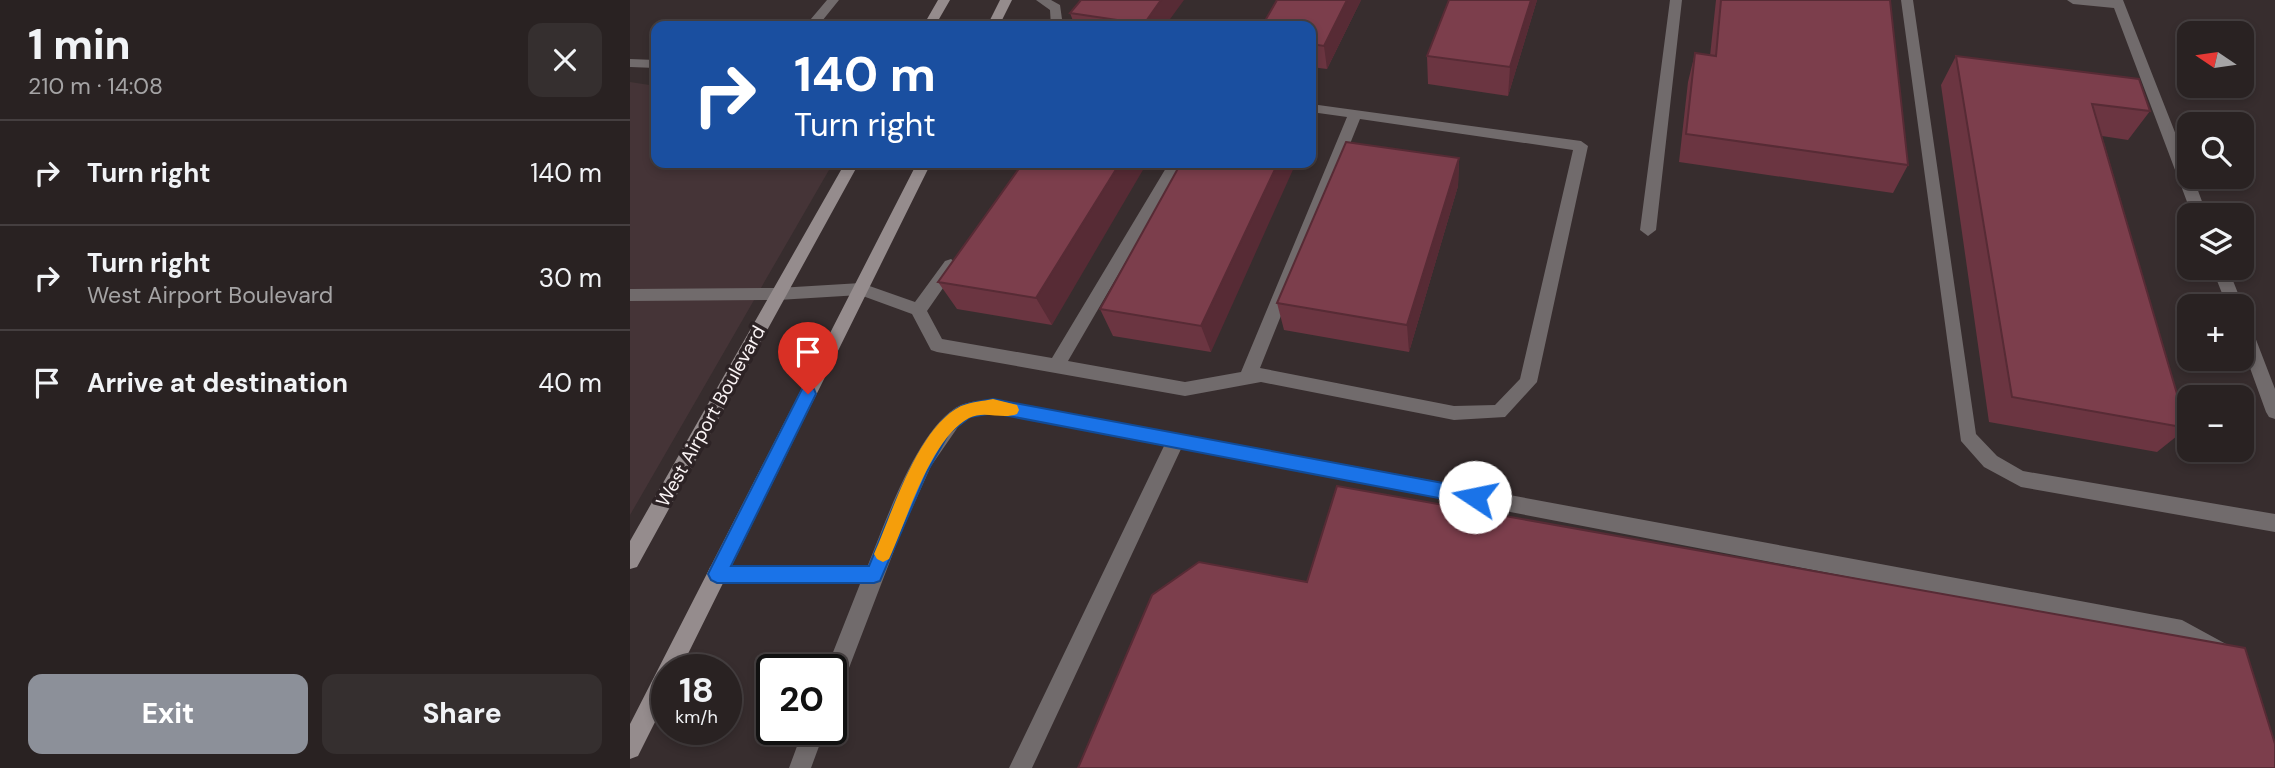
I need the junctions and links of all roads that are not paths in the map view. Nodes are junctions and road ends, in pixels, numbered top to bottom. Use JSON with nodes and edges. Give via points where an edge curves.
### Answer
{"nodes":[{"id":1,"x":833,"y":0,"type":"edge"},
{"id":2,"x":944,"y":0,"type":"edge"},
{"id":3,"x":1006,"y":0,"type":"edge"},
{"id":4,"x":1042,"y":0,"type":"edge"},
{"id":5,"x":1676,"y":0,"type":"edge"},
{"id":6,"x":1907,"y":0,"type":"edge"},
{"id":7,"x":2073,"y":0,"type":"edge"},
{"id":8,"x":2118,"y":3,"type":"edge"},
{"id":9,"x":816,"y":21,"type":"edge"},
{"id":10,"x":932,"y":21,"type":"edge"},
{"id":11,"x":996,"y":21,"type":"edge"},
{"id":12,"x":1057,"y":21,"type":"edge"},
{"id":13,"x":630,"y":63,"type":"edge"},
{"id":14,"x":651,"y":64,"type":"edge"},
{"id":15,"x":1316,"y":109,"type":"edge"},
{"id":16,"x":1355,"y":114,"type":"junction"},
{"id":17,"x":849,"y":168,"type":"edge"},
{"id":18,"x":922,"y":168,"type":"edge"},
{"id":19,"x":1173,"y":168,"type":"edge"},
{"id":20,"x":2195,"y":203,"type":"edge"},
{"id":21,"x":1648,"y":230,"type":"dead end"},
{"id":22,"x":965,"y":247,"type":"edge"},
{"id":23,"x":861,"y":289,"type":"junction"},
{"id":24,"x":778,"y":294,"type":"junction"},
{"id":25,"x":630,"y":295,"type":"edge"},
{"id":26,"x":918,"y":310,"type":"junction"},
{"id":27,"x":2254,"y":356,"type":"edge"},
{"id":28,"x":1056,"y":366,"type":"junction"},
{"id":29,"x":1247,"y":378,"type":"junction"},
{"id":30,"x":2275,"y":412,"type":"edge"},
{"id":31,"x":1176,"y":440,"type":"junction"},
{"id":32,"x":2275,"y":523,"type":"edge"},
{"id":33,"x":630,"y":560,"type":"edge"},
{"id":34,"x":717,"y":574,"type":"junction"},
{"id":35,"x":874,"y":575,"type":"junction"},
{"id":36,"x":677,"y":654,"type":"edge"},
{"id":37,"x":843,"y":654,"type":"edge"},
{"id":38,"x":2233,"y":664,"type":"edge"},
{"id":39,"x":651,"y":706,"type":"edge"},
{"id":40,"x":808,"y":745,"type":"edge"},
{"id":41,"x":630,"y":748,"type":"edge"},
{"id":42,"x":800,"y":768,"type":"edge"},
{"id":43,"x":1020,"y":768,"type":"edge"}],
"edges":[{"from":1,"to":9,"type":"lane"},
{"from":2,"to":10,"type":"main road"},
{"from":3,"to":11,"type":"main road"},
{"from":4,"to":12,"type":"lane","via":[[1056,8]]},
{"from":5,"to":21,"type":"lane"},
{"from":6,"to":32,"type":"lane","via":[[1967,436],[2000,471],[2021,479]]},
{"from":7,"to":8,"type":"lane"},
{"from":8,"to":20,"type":"lane"},
{"from":13,"to":14,"type":"lane"},
{"from":15,"to":16,"type":"lane"},
{"from":16,"to":29,"type":"lane"},
{"from":16,"to":29,"type":"lane","via":[[1581,146],[1528,382],[1499,412],[1454,412],[1261,375]]},
{"from":17,"to":24,"type":"main road","name":"West Airport Boulevard"},
{"from":18,"to":23,"type":"main road"},
{"from":19,"to":28,"type":"lane"},
{"from":22,"to":26,"type":"lane"},
{"from":23,"to":24,"type":"lane"},
{"from":23,"to":26,"type":"lane"},
{"from":23,"to":34,"type":"main road"},
{"from":24,"to":25,"type":"lane"},
{"from":24,"to":33,"type":"main road","name":"West Airport Boulevard"},
{"from":26,"to":28,"type":"lane","via":[[937,345]]},
{"from":27,"to":30,"type":"lane"},
{"from":28,"to":29,"type":"lane","via":[[1185,389]]},
{"from":31,"to":35,"type":"lane","via":[[993,406],[966,411],[943,428]]},
{"from":31,"to":38,"type":"lane","via":[[2182,630],[2216,648]]},
{"from":31,"to":43,"type":"lane"},
{"from":34,"to":35,"type":"lane"},
{"from":34,"to":36,"type":"main road"},
{"from":35,"to":37,"type":"lane"},
{"from":39,"to":41,"type":"main road"},
{"from":40,"to":42,"type":"lane"}]}
